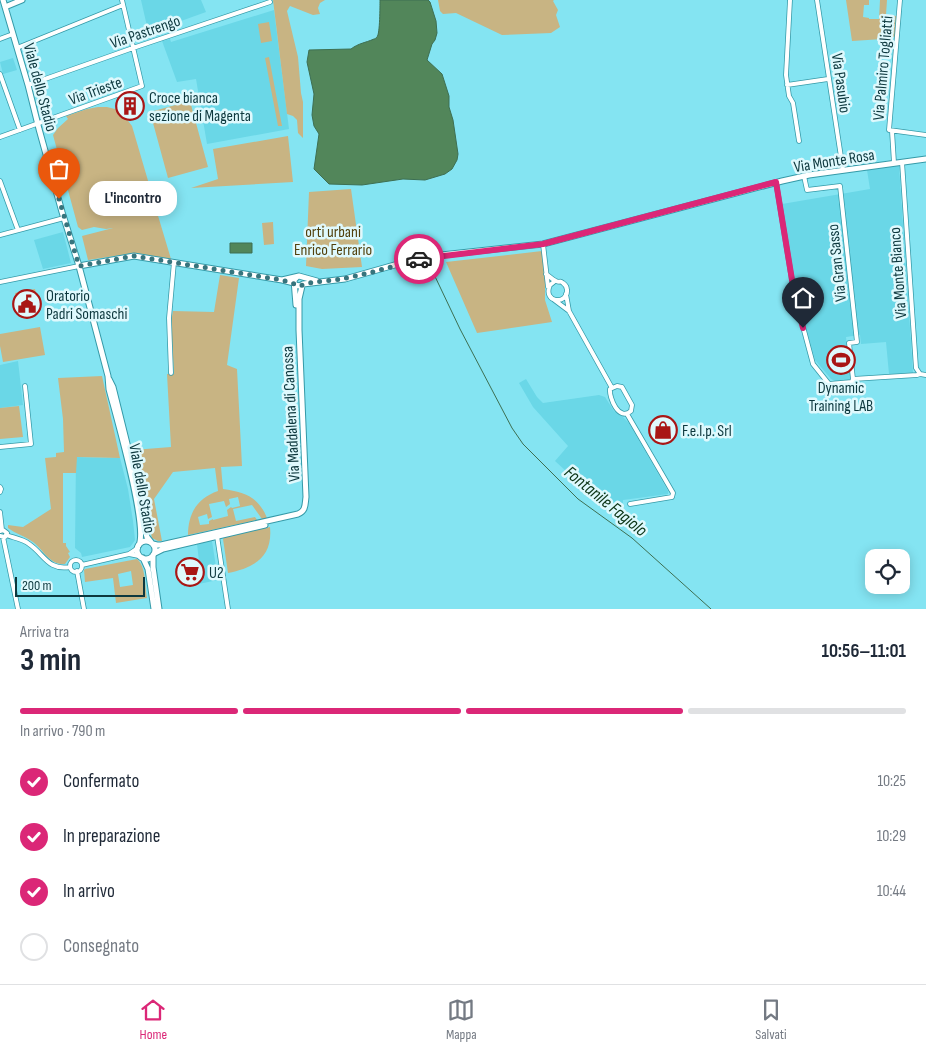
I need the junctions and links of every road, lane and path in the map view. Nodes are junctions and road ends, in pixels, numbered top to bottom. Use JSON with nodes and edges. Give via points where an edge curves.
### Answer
{"nodes":[{"id":1,"x":3,"y":0,"type":"edge"},
{"id":2,"x":22,"y":0,"type":"edge"},
{"id":3,"x":122,"y":0,"type":"edge"},
{"id":4,"x":790,"y":0,"type":"edge"},
{"id":5,"x":818,"y":0,"type":"edge"},
{"id":6,"x":900,"y":0,"type":"edge"},
{"id":7,"x":270,"y":2,"type":"dead end"},
{"id":8,"x":123,"y":6,"type":"junction"},
{"id":9,"x":2,"y":9,"type":"edge"},
{"id":10,"x":13,"y":34,"type":"junction"},
{"id":11,"x":0,"y":39,"type":"edge"},
{"id":12,"x":17,"y":48,"type":"junction"},
{"id":13,"x":133,"y":48,"type":"junction"},
{"id":14,"x":0,"y":74,"type":"edge"},
{"id":15,"x":828,"y":79,"type":"junction"},
{"id":16,"x":28,"y":85,"type":"junction"},
{"id":17,"x":787,"y":85,"type":"junction"},
{"id":18,"x":38,"y":123,"type":"junction"},
{"id":19,"x":20,"y":130,"type":"junction"},
{"id":20,"x":892,"y":131,"type":"junction"},
{"id":21,"x":926,"y":135,"type":"edge"},
{"id":22,"x":0,"y":137,"type":"edge"},
{"id":23,"x":799,"y":141,"type":"dead end"},
{"id":24,"x":926,"y":159,"type":"edge"},
{"id":25,"x":902,"y":162,"type":"junction"},
{"id":26,"x":894,"y":163,"type":"junction"},
{"id":27,"x":843,"y":170,"type":"junction"},
{"id":28,"x":804,"y":176,"type":"junction"},
{"id":29,"x":0,"y":181,"type":"edge"},
{"id":30,"x":776,"y":182,"type":"junction"},
{"id":31,"x":64,"y":218,"type":"junction"},
{"id":32,"x":18,"y":230,"type":"junction"},
{"id":33,"x":0,"y":235,"type":"edge"},
{"id":34,"x":543,"y":244,"type":"junction"},
{"id":35,"x":174,"y":262,"type":"junction"},
{"id":36,"x":79,"y":266,"type":"junction"},
{"id":37,"x":546,"y":274,"type":"junction"},
{"id":38,"x":300,"y":277,"type":"junction"},
{"id":39,"x":282,"y":280,"type":"junction"},
{"id":40,"x":555,"y":281,"type":"junction"},
{"id":41,"x":0,"y":282,"type":"edge"},
{"id":42,"x":325,"y":282,"type":"junction"},
{"id":43,"x":295,"y":284,"type":"junction"},
{"id":44,"x":302,"y":285,"type":"junction"},
{"id":45,"x":548,"y":288,"type":"junction"},
{"id":46,"x":566,"y":294,"type":"junction"},
{"id":47,"x":553,"y":299,"type":"junction"},
{"id":48,"x":569,"y":311,"type":"junction"},
{"id":49,"x":299,"y":330,"type":"junction"},
{"id":50,"x":171,"y":373,"type":"dead end"},
{"id":51,"x":920,"y":374,"type":"junction"},
{"id":52,"x":926,"y":375,"type":"edge"},
{"id":53,"x":108,"y":376,"type":"junction"},
{"id":54,"x":854,"y":379,"type":"junction"},
{"id":55,"x":25,"y":386,"type":"dead end"},
{"id":56,"x":612,"y":388,"type":"junction"},
{"id":57,"x":627,"y":414,"type":"junction"},
{"id":58,"x":0,"y":447,"type":"edge"},
{"id":59,"x":0,"y":487,"type":"edge"},
{"id":60,"x":0,"y":492,"type":"edge"},
{"id":61,"x":306,"y":497,"type":"junction"},
{"id":62,"x":630,"y":504,"type":"dead end"},
{"id":63,"x":0,"y":512,"type":"edge"},
{"id":64,"x":284,"y":520,"type":"junction"},
{"id":65,"x":261,"y":522,"type":"junction"},
{"id":66,"x":1,"y":530,"type":"edge"},
{"id":67,"x":242,"y":530,"type":"junction"},
{"id":68,"x":205,"y":535,"type":"junction"},
{"id":69,"x":215,"y":535,"type":"junction"},
{"id":70,"x":3,"y":536,"type":"edge"},
{"id":71,"x":187,"y":540,"type":"junction"},
{"id":72,"x":193,"y":542,"type":"junction"},
{"id":73,"x":152,"y":543,"type":"junction"},
{"id":74,"x":138,"y":546,"type":"junction"},
{"id":75,"x":129,"y":554,"type":"junction"},
{"id":76,"x":154,"y":554,"type":"junction"},
{"id":77,"x":141,"y":557,"type":"junction"},
{"id":78,"x":82,"y":565,"type":"junction"},
{"id":79,"x":70,"y":567,"type":"junction"},
{"id":80,"x":77,"y":571,"type":"junction"},
{"id":81,"x":18,"y":609,"type":"edge"},
{"id":82,"x":84,"y":609,"type":"edge"},
{"id":83,"x":154,"y":609,"type":"edge"},
{"id":84,"x":159,"y":609,"type":"edge"},
{"id":85,"x":228,"y":609,"type":"edge"}],
"edges":[{"from":1,"to":9,"type":"street","name":"Viale dello Stadio"},
{"from":2,"to":9,"type":"street"},
{"from":3,"to":8,"type":"street"},
{"from":4,"to":17,"type":"street"},
{"from":5,"to":15,"type":"street","name":"Via Pasubio"},
{"from":6,"to":20,"type":"street","name":"Via Palmiro Togliatti","via":[[889,130]]},
{"from":7,"to":13,"type":"street","name":"Via Pastrengo"},
{"from":8,"to":12,"type":"street"},
{"from":8,"to":13,"type":"street"},
{"from":9,"to":10,"type":"street","name":"Viale dello Stadio"},
{"from":10,"to":11,"type":"street"},
{"from":10,"to":12,"type":"street","name":"Viale dello Stadio"},
{"from":12,"to":16,"type":"street","name":"Viale dello Stadio"},
{"from":13,"to":16,"type":"street","name":"Via Pastrengo"},
{"from":13,"to":18,"type":"street","name":"Via Trieste","via":[[142,86]]},
{"from":14,"to":19,"type":"street"},
{"from":15,"to":17,"type":"street"},
{"from":15,"to":27,"type":"street","name":"Via Pasubio"},
{"from":16,"to":18,"type":"street","name":"Viale dello Stadio"},
{"from":17,"to":23,"type":"street","via":[[794,103]]},
{"from":18,"to":19,"type":"street","name":"Via Trieste"},
{"from":18,"to":31,"type":"street","name":"Viale dello Stadio"},
{"from":19,"to":22,"type":"street","name":"Via Trieste"},
{"from":20,"to":21,"type":"street","name":"Via Palmiro Togliatti"},
{"from":20,"to":26,"type":"street"},
{"from":24,"to":25,"type":"street","name":"Via Monte Rosa"},
{"from":25,"to":26,"type":"street","name":"Via Monte Rosa"},
{"from":25,"to":51,"type":"street","name":"Via Monte Bianco","via":[[916,368]]},
{"from":26,"to":27,"type":"street","name":"Via Monte Rosa"},
{"from":27,"to":28,"type":"street","name":"Via Monte Rosa"},
{"from":28,"to":30,"type":"street","name":"Via Monte Rosa"},
{"from":28,"to":54,"type":"street","name":"Via Gran Sasso","via":[[807,190],[840,186],[857,342],[849,343]]},
{"from":29,"to":32,"type":"street"},
{"from":30,"to":34,"type":"street","name":"Via Monte Rosa"},
{"from":30,"to":54,"type":"street","via":[[794,292],[813,364],[829,384],[852,382]]},
{"from":31,"to":32,"type":"street"},
{"from":31,"to":36,"type":"street","name":"Viale dello Stadio"},
{"from":32,"to":33,"type":"street"},
{"from":34,"to":37,"type":"street"},
{"from":34,"to":42,"type":"street","name":"Via Monte Rosa","via":[[424,257]]},
{"from":35,"to":36,"type":"street","via":[[134,256]]},
{"from":35,"to":39,"type":"street"},
{"from":35,"to":50,"type":"street","via":[[169,326]]},
{"from":36,"to":41,"type":"street"},
{"from":36,"to":53,"type":"street","name":"Viale dello Stadio"},
{"from":37,"to":40,"type":"street"},
{"from":37,"to":45,"type":"street"},
{"from":38,"to":39,"type":"street"},
{"from":38,"to":42,"type":"street"},
{"from":38,"to":43,"type":"street","via":[[294,280]]},
{"from":38,"to":44,"type":"street","via":[[304,281]]},
{"from":39,"to":43,"type":"street"},
{"from":40,"to":45,"type":"street"},
{"from":40,"to":46,"type":"street","via":[[564,284]]},
{"from":42,"to":44,"type":"street","name":"Via Monte Rosa"},
{"from":43,"to":44,"type":"street"},
{"from":43,"to":49,"type":"street","name":"Via Maddalena di Canossa"},
{"from":44,"to":49,"type":"street","name":"Via Maddalena di Canossa"},
{"from":45,"to":47,"type":"street"},
{"from":46,"to":47,"type":"street","via":[[562,299]]},
{"from":46,"to":48,"type":"street"},
{"from":47,"to":48,"type":"street"},
{"from":48,"to":56,"type":"street"},
{"from":49,"to":61,"type":"street","name":"Via Maddalena di Canossa"},
{"from":51,"to":52,"type":"street"},
{"from":51,"to":54,"type":"street"},
{"from":53,"to":73,"type":"street","name":"Viale dello Stadio","via":[[136,480],[146,534]]},
{"from":53,"to":74,"type":"street","name":"Viale dello Stadio","via":[[138,510],[141,534]]},
{"from":55,"to":58,"type":"street","via":[[31,444]]},
{"from":56,"to":57,"type":"street","via":[[610,394],[618,411]]},
{"from":56,"to":57,"type":"street","via":[[622,388],[632,405]]},
{"from":57,"to":62,"type":"street","via":[[673,493],[672,497]]},
{"from":59,"to":60,"type":"street"},
{"from":61,"to":64,"type":"street","name":"Via Maddalena di Canossa","via":[[308,508],[304,514]]},
{"from":61,"to":65,"type":"street","name":"Via Maddalena di Canossa","via":[[302,512]]},
{"from":63,"to":66,"type":"street"},
{"from":64,"to":65,"type":"street"},
{"from":64,"to":67,"type":"street","name":"Via Maddalena di Canossa"},
{"from":65,"to":67,"type":"street"},
{"from":65,"to":69,"type":"street","name":"Via Maddalena di Canossa"},
{"from":66,"to":70,"type":"street","via":[[5,530]]},
{"from":67,"to":69,"type":"street","name":"Via Maddalena di Canossa"},
{"from":68,"to":69,"type":"street","name":"Via Maddalena di Canossa"},
{"from":68,"to":71,"type":"street","name":"Via Maddalena di Canossa"},
{"from":68,"to":72,"type":"street"},
{"from":69,"to":72,"type":"street","name":"Via Maddalena di Canossa"},
{"from":69,"to":85,"type":"street"},
{"from":70,"to":79,"type":"street","via":[[30,544],[54,566]]},
{"from":70,"to":81,"type":"street"},
{"from":71,"to":72,"type":"street"},
{"from":71,"to":73,"type":"street","name":"Via Maddalena di Canossa","via":[[161,545]]},
{"from":72,"to":76,"type":"street","name":"Via Maddalena di Canossa"},
{"from":73,"to":74,"type":"street","name":"Viale dello Stadio","via":[[144,541]]},
{"from":73,"to":76,"type":"street","name":"Viale dello Stadio"},
{"from":74,"to":75,"type":"street"},
{"from":74,"to":77,"type":"street","name":"Viale dello Stadio"},
{"from":75,"to":77,"type":"street"},
{"from":75,"to":78,"type":"street"},
{"from":76,"to":77,"type":"street","name":"Viale dello Stadio","via":[[148,559]]},
{"from":76,"to":84,"type":"street","name":"Viale dello Stadio"},
{"from":77,"to":83,"type":"street","name":"Viale dello Stadio","via":[[148,569]]},
{"from":78,"to":79,"type":"street","via":[[75,560]]},
{"from":78,"to":80,"type":"street"},
{"from":79,"to":80,"type":"street"},
{"from":80,"to":82,"type":"street"}]}
